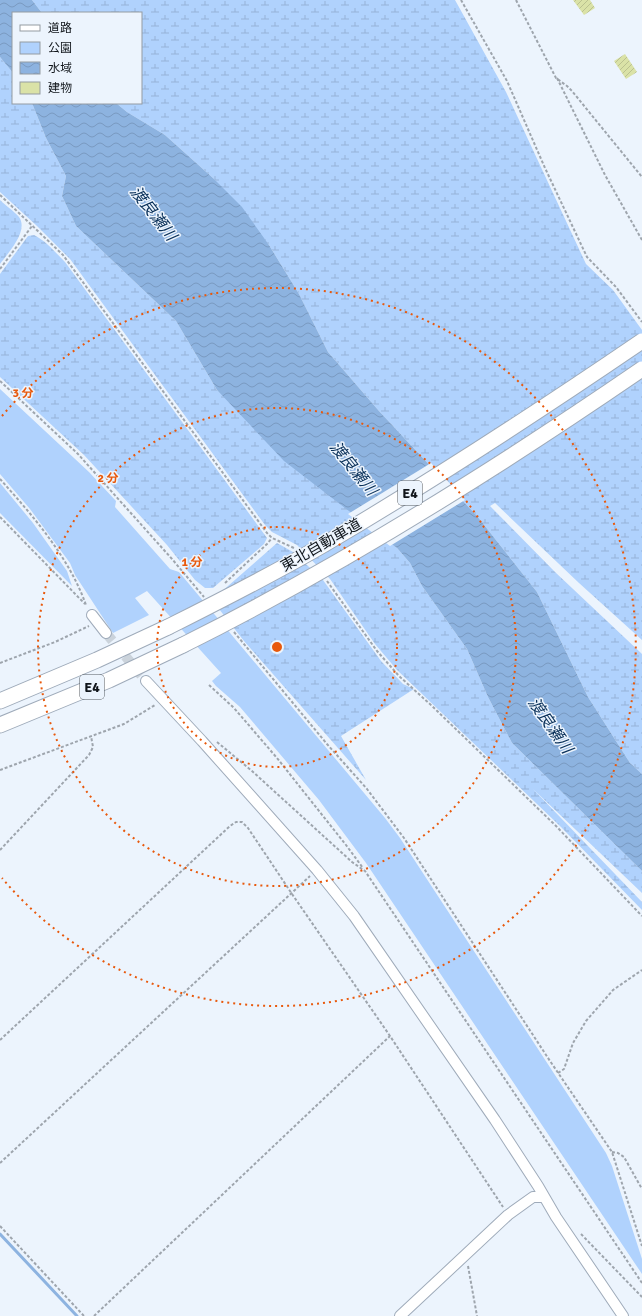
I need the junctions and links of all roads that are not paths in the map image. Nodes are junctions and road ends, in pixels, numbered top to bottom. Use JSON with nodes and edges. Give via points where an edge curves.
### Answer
{"nodes":[{"id":1,"x":642,"y":341,"type":"edge"},
{"id":2,"x":642,"y":369,"type":"edge"},
{"id":3,"x":95,"y":618,"type":"road end"},
{"id":4,"x":106,"y":633,"type":"tunnel mouth"},
{"id":5,"x":146,"y":681,"type":"tunnel mouth"},
{"id":6,"x":0,"y":701,"type":"edge"},
{"id":7,"x":0,"y":725,"type":"edge"},
{"id":8,"x":543,"y":1197,"type":"junction"},
{"id":9,"x":400,"y":1316,"type":"edge"},
{"id":10,"x":623,"y":1316,"type":"edge"}],
"edges":[{"from":1,"to":6,"type":"highway","name":"東北自動車道","number":"E4","bridge":true,"via":[[550,404],[426,483],[315,549],[168,627]]},
{"from":2,"to":7,"type":"highway","name":"東北自動車道","number":"E4","bridge":true,"via":[[565,422],[335,564],[251,611],[109,680]]},
{"from":3,"to":4,"type":"street"},
{"from":5,"to":8,"type":"street","via":[[318,870],[354,916],[495,1120]]},
{"from":8,"to":9,"type":"street","via":[[533,1197],[508,1215]]},
{"from":8,"to":10,"type":"street"}]}
